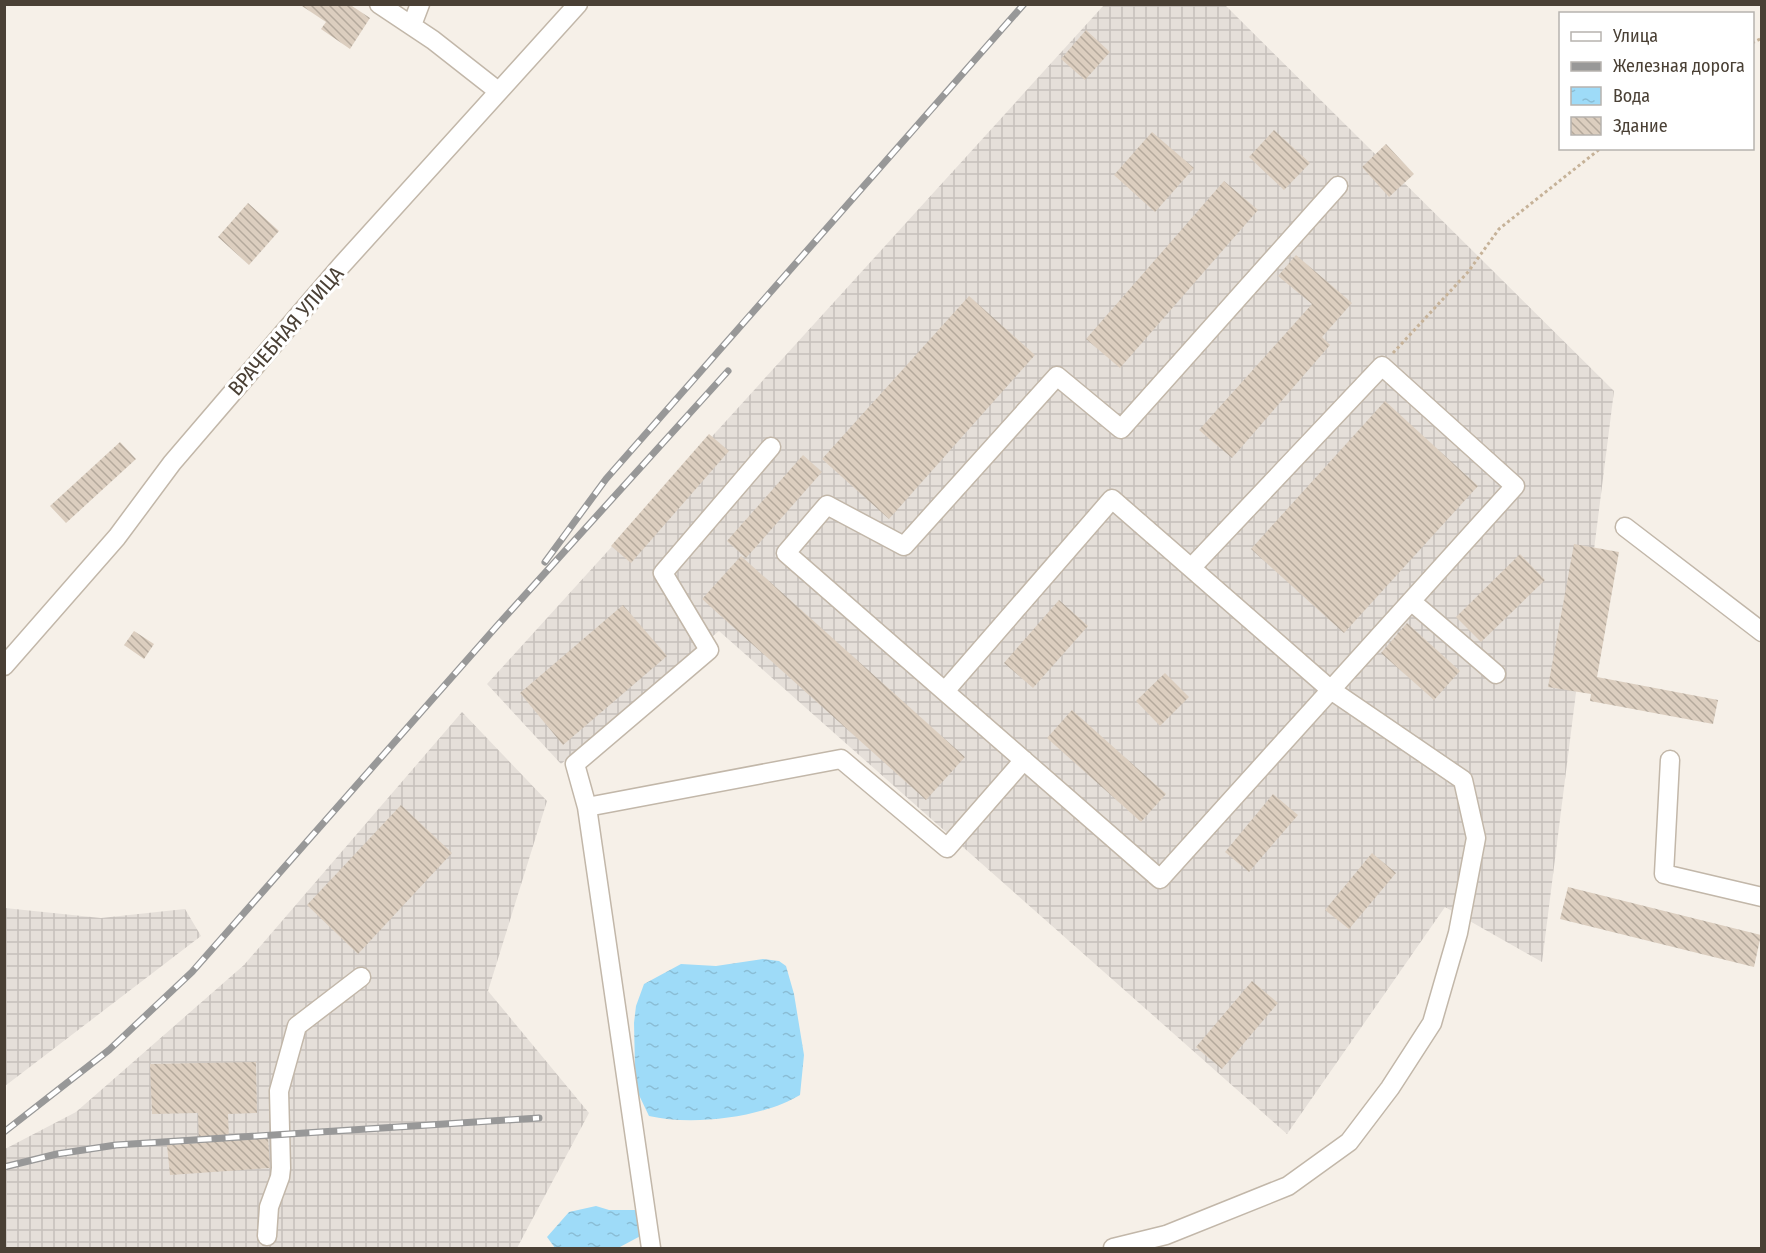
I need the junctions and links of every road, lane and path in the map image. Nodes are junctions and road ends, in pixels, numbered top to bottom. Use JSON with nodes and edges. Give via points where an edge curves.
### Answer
{"nodes":[{"id":1,"x":379,"y":4,"type":"edge"},
{"id":2,"x":420,"y":4,"type":"edge"},
{"id":3,"x":578,"y":4,"type":"edge"},
{"id":4,"x":412,"y":25,"type":"junction"},
{"id":5,"x":498,"y":91,"type":"junction"},
{"id":6,"x":1598,"y":150,"type":"edge"},
{"id":7,"x":1338,"y":186,"type":"dead end"},
{"id":8,"x":1382,"y":366,"type":"junction"},
{"id":9,"x":771,"y":447,"type":"dead end"},
{"id":10,"x":1625,"y":527,"type":"dead end"},
{"id":11,"x":1191,"y":568,"type":"junction"},
{"id":12,"x":1411,"y":601,"type":"junction"},
{"id":13,"x":1761,"y":632,"type":"edge"},
{"id":14,"x":4,"y":666,"type":"edge"},
{"id":15,"x":1496,"y":674,"type":"dead end"},
{"id":16,"x":1331,"y":690,"type":"junction"},
{"id":17,"x":945,"y":691,"type":"junction"},
{"id":18,"x":1024,"y":760,"type":"junction"},
{"id":19,"x":1670,"y":760,"type":"dead end"},
{"id":20,"x":587,"y":807,"type":"junction"},
{"id":21,"x":1761,"y":897,"type":"edge"},
{"id":22,"x":361,"y":977,"type":"dead end"},
{"id":23,"x":267,"y":1236,"type":"dead end"},
{"id":24,"x":1172,"y":1242,"type":"edge"},
{"id":25,"x":651,"y":1248,"type":"edge"},
{"id":26,"x":1113,"y":1248,"type":"edge"}],
"edges":[{"from":1,"to":4,"type":"street"},
{"from":2,"to":4,"type":"street"},
{"from":3,"to":5,"type":"street","name":"ВРАЧЕБНАЯ УЛИЦА"},
{"from":4,"to":5,"type":"street"},
{"from":5,"to":14,"type":"street","name":"ВРАЧЕБНАЯ УЛИЦА","via":[[340,267],[172,463],[117,537]]},
{"from":6,"to":8,"type":"path","via":[[1499,229],[1467,272]]},
{"from":7,"to":17,"type":"street","via":[[1121,429],[1056,376],[903,546],[827,505],[786,553]]},
{"from":8,"to":11,"type":"street"},
{"from":8,"to":12,"type":"street","via":[[1515,486]]},
{"from":9,"to":20,"type":"street","via":[[663,573],[709,650],[575,764]]},
{"from":10,"to":13,"type":"street"},
{"from":11,"to":16,"type":"street"},
{"from":11,"to":17,"type":"street","via":[[1112,499]]},
{"from":12,"to":15,"type":"street"},
{"from":12,"to":16,"type":"street"},
{"from":16,"to":18,"type":"street","via":[[1160,879]]},
{"from":16,"to":24,"type":"street","via":[[1463,780],[1476,838],[1458,933],[1432,1023],[1349,1142],[1288,1186]]},
{"from":17,"to":18,"type":"street"},
{"from":18,"to":20,"type":"street","via":[[947,849],[841,759]]},
{"from":19,"to":21,"type":"street","via":[[1664,874]]},
{"from":20,"to":25,"type":"street"},
{"from":22,"to":23,"type":"street","via":[[297,1026],[279,1091],[282,1168],[269,1207]]},
{"from":24,"to":26,"type":"street"}]}
